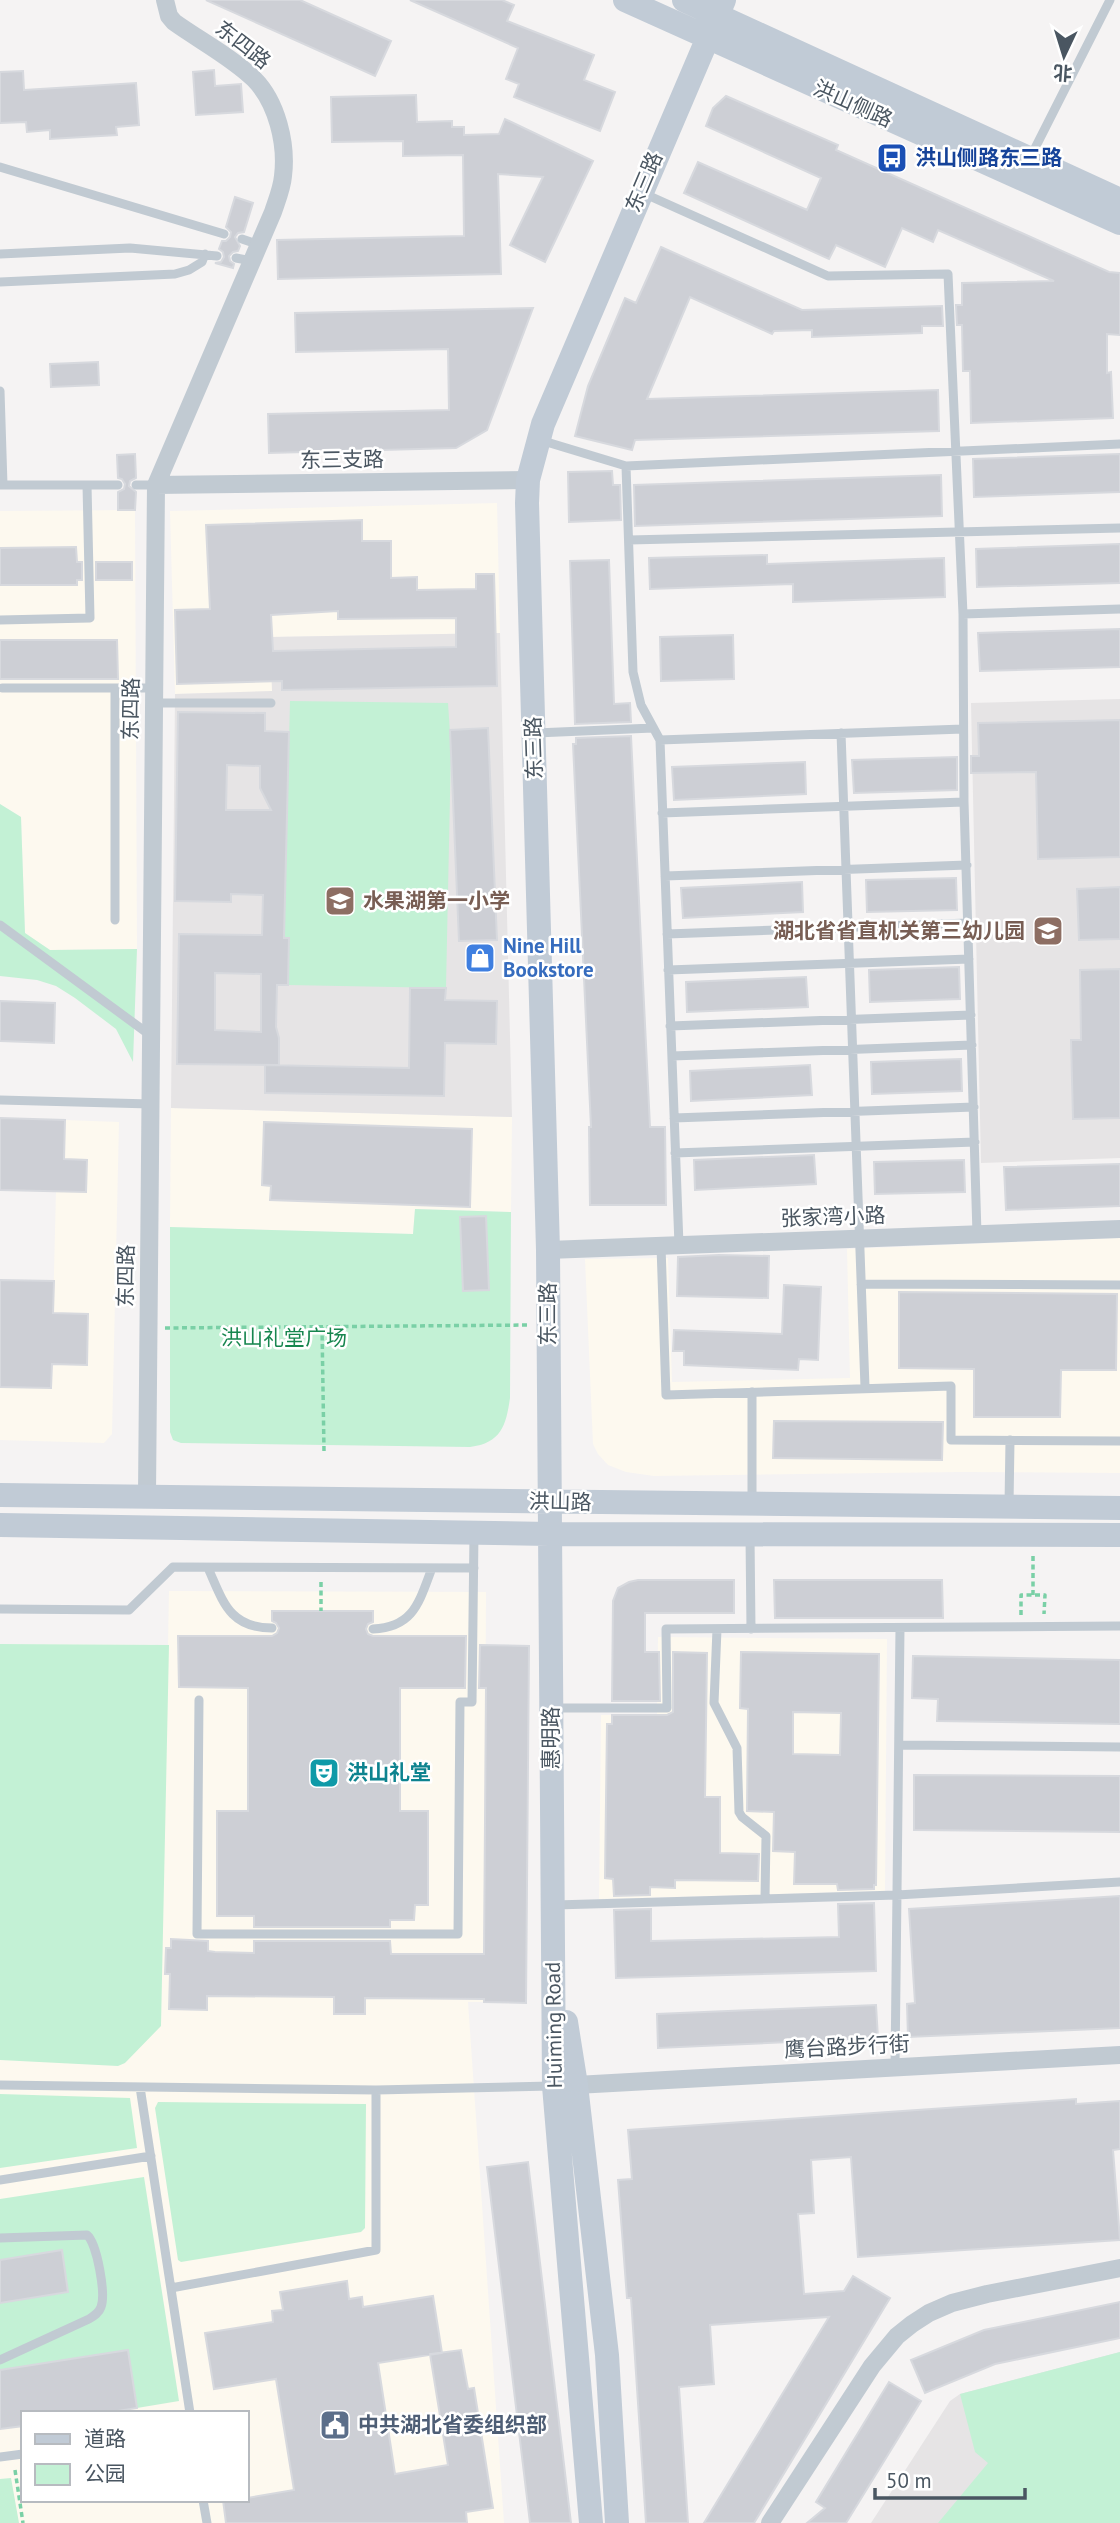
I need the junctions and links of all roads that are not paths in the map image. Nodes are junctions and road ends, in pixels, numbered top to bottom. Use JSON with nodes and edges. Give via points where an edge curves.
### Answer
{"nodes":[{"id":1,"x":165,"y":0,"type":"edge"},
{"id":2,"x":625,"y":0,"type":"edge"},
{"id":3,"x":684,"y":0,"type":"edge"},
{"id":4,"x":1110,"y":0,"type":"edge"},
{"id":5,"x":716,"y":18,"type":"edge"},
{"id":6,"x":1029,"y":159,"type":"junction"},
{"id":7,"x":0,"y":167,"type":"edge"},
{"id":8,"x":640,"y":192,"type":"junction"},
{"id":9,"x":1120,"y":200,"type":"edge"},
{"id":10,"x":1120,"y":223,"type":"edge"},
{"id":11,"x":224,"y":234,"type":"dead end"},
{"id":12,"x":242,"y":239,"type":"dead end"},
{"id":13,"x":257,"y":253,"type":"junction"},
{"id":14,"x":0,"y":254,"type":"edge"},
{"id":15,"x":205,"y":254,"type":"junction"},
{"id":16,"x":217,"y":256,"type":"dead end"},
{"id":17,"x":236,"y":258,"type":"dead end"},
{"id":18,"x":0,"y":282,"type":"edge"},
{"id":19,"x":0,"y":391,"type":"edge"},
{"id":20,"x":538,"y":439,"type":"junction"},
{"id":21,"x":1120,"y":444,"type":"edge"},
{"id":22,"x":957,"y":452,"type":"junction"},
{"id":23,"x":626,"y":466,"type":"junction"},
{"id":24,"x":528,"y":480,"type":"junction"},
{"id":25,"x":2,"y":485,"type":"edge"},
{"id":26,"x":87,"y":485,"type":"junction"},
{"id":27,"x":118,"y":485,"type":"dead end"},
{"id":28,"x":136,"y":485,"type":"dead end"},
{"id":29,"x":156,"y":485,"type":"junction"},
{"id":30,"x":1120,"y":528,"type":"edge"},
{"id":31,"x":960,"y":532,"type":"junction"},
{"id":32,"x":629,"y":540,"type":"junction"},
{"id":33,"x":1120,"y":609,"type":"edge"},
{"id":34,"x":963,"y":614,"type":"junction"},
{"id":35,"x":0,"y":620,"type":"edge"},
{"id":36,"x":2,"y":688,"type":"dead end"},
{"id":37,"x":116,"y":688,"type":"junction"},
{"id":38,"x":154,"y":695,"type":"junction"},
{"id":39,"x":271,"y":703,"type":"dead end"},
{"id":40,"x":653,"y":728,"type":"junction"},
{"id":41,"x":963,"y":729,"type":"junction"},
{"id":42,"x":533,"y":733,"type":"junction"},
{"id":43,"x":841,"y":733,"type":"junction"},
{"id":44,"x":660,"y":740,"type":"junction"},
{"id":45,"x":964,"y":802,"type":"junction"},
{"id":46,"x":843,"y":807,"type":"junction"},
{"id":47,"x":662,"y":814,"type":"junction"},
{"id":48,"x":967,"y":865,"type":"junction"},
{"id":49,"x":846,"y":870,"type":"junction"},
{"id":50,"x":665,"y":876,"type":"junction"},
{"id":51,"x":116,"y":920,"type":"dead end"},
{"id":52,"x":968,"y":923,"type":"junction"},
{"id":53,"x":0,"y":925,"type":"edge"},
{"id":54,"x":848,"y":928,"type":"junction"},
{"id":55,"x":667,"y":934,"type":"junction"},
{"id":56,"x":969,"y":959,"type":"junction"},
{"id":57,"x":849,"y":964,"type":"junction"},
{"id":58,"x":668,"y":970,"type":"junction"},
{"id":59,"x":971,"y":1015,"type":"junction"},
{"id":60,"x":851,"y":1020,"type":"junction"},
{"id":61,"x":670,"y":1026,"type":"junction"},
{"id":62,"x":151,"y":1036,"type":"junction"},
{"id":63,"x":972,"y":1045,"type":"junction"},
{"id":64,"x":853,"y":1049,"type":"junction"},
{"id":65,"x":672,"y":1056,"type":"junction"},
{"id":66,"x":0,"y":1100,"type":"edge"},
{"id":67,"x":150,"y":1104,"type":"junction"},
{"id":68,"x":974,"y":1107,"type":"junction"},
{"id":69,"x":855,"y":1111,"type":"junction"},
{"id":70,"x":674,"y":1118,"type":"junction"},
{"id":71,"x":975,"y":1142,"type":"junction"},
{"id":72,"x":856,"y":1146,"type":"junction"},
{"id":73,"x":675,"y":1153,"type":"junction"},
{"id":74,"x":1120,"y":1229,"type":"edge"},
{"id":75,"x":977,"y":1234,"type":"junction"},
{"id":76,"x":860,"y":1239,"type":"junction"},
{"id":77,"x":670,"y":1245,"type":"junction"},
{"id":78,"x":548,"y":1250,"type":"junction"},
{"id":79,"x":861,"y":1284,"type":"junction"},
{"id":80,"x":1120,"y":1285,"type":"edge"},
{"id":81,"x":865,"y":1387,"type":"junction"},
{"id":82,"x":752,"y":1392,"type":"junction"},
{"id":83,"x":1010,"y":1440,"type":"junction"},
{"id":84,"x":1120,"y":1441,"type":"edge"},
{"id":85,"x":0,"y":1494,"type":"edge"},
{"id":86,"x":147,"y":1495,"type":"junction"},
{"id":87,"x":549,"y":1502,"type":"junction"},
{"id":88,"x":752,"y":1505,"type":"junction"},
{"id":89,"x":1009,"y":1507,"type":"junction"},
{"id":90,"x":1120,"y":1507,"type":"edge"},
{"id":91,"x":0,"y":1525,"type":"edge"},
{"id":92,"x":474,"y":1533,"type":"junction"},
{"id":93,"x":549,"y":1534,"type":"junction"},
{"id":94,"x":750,"y":1535,"type":"junction"},
{"id":95,"x":1120,"y":1535,"type":"edge"},
{"id":96,"x":208,"y":1567,"type":"junction"},
{"id":97,"x":432,"y":1568,"type":"junction"},
{"id":98,"x":474,"y":1568,"type":"junction"},
{"id":99,"x":0,"y":1609,"type":"edge"},
{"id":100,"x":1120,"y":1626,"type":"edge"},
{"id":101,"x":272,"y":1628,"type":"dead end"},
{"id":102,"x":900,"y":1628,"type":"junction"},
{"id":103,"x":373,"y":1629,"type":"dead end"},
{"id":104,"x":717,"y":1629,"type":"junction"},
{"id":105,"x":751,"y":1629,"type":"junction"},
{"id":106,"x":199,"y":1700,"type":"dead end"},
{"id":107,"x":550,"y":1708,"type":"junction"},
{"id":108,"x":900,"y":1745,"type":"junction"},
{"id":109,"x":1120,"y":1747,"type":"edge"},
{"id":110,"x":1120,"y":1882,"type":"edge"},
{"id":111,"x":897,"y":1895,"type":"junction"},
{"id":112,"x":765,"y":1899,"type":"junction"},
{"id":113,"x":552,"y":1906,"type":"junction"},
{"id":114,"x":553,"y":1942,"type":"joint"},
{"id":115,"x":1120,"y":2055,"type":"edge"},
{"id":116,"x":895,"y":2068,"type":"junction"},
{"id":117,"x":0,"y":2085,"type":"edge"},
{"id":118,"x":565,"y":2086,"type":"junction"},
{"id":119,"x":140,"y":2087,"type":"junction"},
{"id":120,"x":376,"y":2090,"type":"junction"},
{"id":121,"x":150,"y":2156,"type":"junction"},
{"id":122,"x":0,"y":2179,"type":"edge"},
{"id":123,"x":0,"y":2238,"type":"edge"},
{"id":124,"x":1120,"y":2268,"type":"edge"},
{"id":125,"x":171,"y":2288,"type":"junction"},
{"id":126,"x":0,"y":2360,"type":"edge"},
{"id":127,"x":190,"y":2411,"type":"edge"},
{"id":128,"x":18,"y":2454,"type":"edge"},
{"id":129,"x":0,"y":2457,"type":"edge"},
{"id":130,"x":204,"y":2502,"type":"edge"},
{"id":131,"x":207,"y":2523,"type":"edge"},
{"id":132,"x":591,"y":2523,"type":"edge"},
{"id":133,"x":617,"y":2523,"type":"edge"},
{"id":134,"x":770,"y":2523,"type":"edge"}],
"edges":[{"from":1,"to":13,"type":"street","name":"东四路","via":[[174,22],[245,71],[271,106],[283,146],[284,176]]},
{"from":2,"to":5,"type":"main road","name":"洪山侧路"},
{"from":3,"to":5,"type":"main road","name":"洪山侧路"},
{"from":4,"to":6,"type":"lane"},
{"from":5,"to":6,"type":"main road","name":"洪山侧路"},
{"from":5,"to":8,"type":"main road","name":"东三路"},
{"from":5,"to":10,"type":"main road","name":"洪山侧路"},
{"from":6,"to":9,"type":"main road","name":"洪山侧路"},
{"from":7,"to":11,"type":"lane"},
{"from":8,"to":20,"type":"main road","name":"东三路"},
{"from":8,"to":22,"type":"lane","via":[[828,276],[948,274]]},
{"from":12,"to":13,"type":"lane"},
{"from":13,"to":17,"type":"lane"},
{"from":13,"to":29,"type":"street","name":"东四路"},
{"from":14,"to":15,"type":"lane","via":[[131,248]]},
{"from":15,"to":16,"type":"lane"},
{"from":15,"to":18,"type":"lane","via":[[202,262],[176,274]]},
{"from":19,"to":25,"type":"lane"},
{"from":20,"to":23,"type":"lane"},
{"from":20,"to":24,"type":"main road","name":"东三路"},
{"from":21,"to":22,"type":"lane"},
{"from":22,"to":23,"type":"lane"},
{"from":22,"to":31,"type":"lane"},
{"from":23,"to":32,"type":"lane"},
{"from":24,"to":29,"type":"street","name":"东三支路"},
{"from":24,"to":42,"type":"main road","name":"东三路"},
{"from":25,"to":26,"type":"lane"},
{"from":26,"to":27,"type":"lane"},
{"from":26,"to":35,"type":"lane","via":[[89,618]]},
{"from":28,"to":29,"type":"lane"},
{"from":29,"to":38,"type":"street","name":"东四路"},
{"from":30,"to":31,"type":"lane"},
{"from":31,"to":32,"type":"lane"},
{"from":31,"to":34,"type":"lane"},
{"from":32,"to":40,"type":"lane","via":[[633,672],[641,705]]},
{"from":33,"to":34,"type":"lane"},
{"from":34,"to":41,"type":"lane"},
{"from":36,"to":37,"type":"lane"},
{"from":37,"to":38,"type":"lane"},
{"from":37,"to":51,"type":"lane"},
{"from":38,"to":39,"type":"lane"},
{"from":38,"to":62,"type":"street","name":"东四路"},
{"from":40,"to":42,"type":"lane"},
{"from":40,"to":44,"type":"lane"},
{"from":41,"to":43,"type":"lane"},
{"from":41,"to":45,"type":"lane"},
{"from":42,"to":78,"type":"main road","name":"东三路"},
{"from":43,"to":44,"type":"lane"},
{"from":43,"to":46,"type":"lane"},
{"from":44,"to":47,"type":"lane"},
{"from":45,"to":46,"type":"lane"},
{"from":45,"to":48,"type":"lane"},
{"from":46,"to":47,"type":"lane"},
{"from":46,"to":49,"type":"lane"},
{"from":47,"to":50,"type":"lane"},
{"from":48,"to":49,"type":"lane"},
{"from":48,"to":52,"type":"lane"},
{"from":49,"to":50,"type":"lane"},
{"from":49,"to":54,"type":"lane"},
{"from":50,"to":55,"type":"lane"},
{"from":52,"to":54,"type":"lane"},
{"from":52,"to":56,"type":"lane"},
{"from":53,"to":62,"type":"lane"},
{"from":54,"to":55,"type":"lane"},
{"from":54,"to":57,"type":"lane"},
{"from":55,"to":58,"type":"lane"},
{"from":56,"to":57,"type":"lane"},
{"from":56,"to":59,"type":"lane"},
{"from":57,"to":58,"type":"lane"},
{"from":57,"to":60,"type":"lane"},
{"from":58,"to":61,"type":"lane"},
{"from":59,"to":60,"type":"lane"},
{"from":59,"to":63,"type":"lane"},
{"from":60,"to":61,"type":"lane"},
{"from":60,"to":64,"type":"lane"},
{"from":61,"to":65,"type":"lane"},
{"from":62,"to":67,"type":"street","name":"东四路"},
{"from":63,"to":64,"type":"lane"},
{"from":63,"to":68,"type":"lane"},
{"from":64,"to":65,"type":"lane"},
{"from":64,"to":69,"type":"lane"},
{"from":65,"to":70,"type":"lane"},
{"from":66,"to":67,"type":"lane"},
{"from":67,"to":86,"type":"street","name":"东四路"},
{"from":68,"to":69,"type":"lane"},
{"from":68,"to":71,"type":"lane"},
{"from":69,"to":70,"type":"lane"},
{"from":69,"to":72,"type":"lane"},
{"from":70,"to":73,"type":"lane"},
{"from":71,"to":72,"type":"lane"},
{"from":71,"to":75,"type":"lane"},
{"from":72,"to":73,"type":"lane"},
{"from":72,"to":76,"type":"lane"},
{"from":73,"to":77,"type":"lane"},
{"from":74,"to":75,"type":"street","name":"张家湾小路"},
{"from":75,"to":76,"type":"street","name":"张家湾小路"},
{"from":76,"to":77,"type":"street","name":"张家湾小路"},
{"from":76,"to":79,"type":"lane"},
{"from":77,"to":78,"type":"street","name":"张家湾小路"},
{"from":77,"to":82,"type":"lane","via":[[666,1395]]},
{"from":78,"to":87,"type":"main road","name":"东三路"},
{"from":79,"to":80,"type":"lane"},
{"from":79,"to":81,"type":"lane"},
{"from":81,"to":82,"type":"lane"},
{"from":81,"to":83,"type":"lane","via":[[951,1386],[951,1440]]},
{"from":82,"to":88,"type":"lane"},
{"from":83,"to":84,"type":"lane"},
{"from":83,"to":89,"type":"lane"},
{"from":85,"to":86,"type":"main road","name":"洪山路"},
{"from":86,"to":87,"type":"main road","name":"洪山路"},
{"from":87,"to":88,"type":"main road","name":"洪山路"},
{"from":87,"to":93,"type":"main road","name":"东三路"},
{"from":88,"to":89,"type":"main road","name":"洪山路"},
{"from":89,"to":90,"type":"main road","name":"洪山路"},
{"from":91,"to":92,"type":"main road","name":"洪山路"},
{"from":92,"to":93,"type":"main road","name":"洪山路"},
{"from":92,"to":98,"type":"lane"},
{"from":93,"to":94,"type":"main road","name":"洪山路"},
{"from":93,"to":107,"type":"main road","name":"惠明路"},
{"from":94,"to":95,"type":"main road","name":"洪山路"},
{"from":94,"to":105,"type":"lane"},
{"from":96,"to":97,"type":"lane"},
{"from":96,"to":99,"type":"lane","via":[[173,1567],[129,1610]]},
{"from":96,"to":101,"type":"lane","via":[[230,1613],[251,1627]]},
{"from":97,"to":98,"type":"lane"},
{"from":97,"to":103,"type":"lane","via":[[410,1615],[393,1626]]},
{"from":98,"to":106,"type":"lane","via":[[472,1702],[460,1702],[458,1934],[197,1934]]},
{"from":100,"to":102,"type":"lane"},
{"from":102,"to":105,"type":"lane"},
{"from":102,"to":108,"type":"lane"},
{"from":104,"to":105,"type":"lane"},
{"from":104,"to":107,"type":"lane","via":[[666,1629],[667,1708]]},
{"from":104,"to":112,"type":"lane","via":[[714,1703],[737,1748],[739,1812],[766,1836]]},
{"from":107,"to":113,"type":"main road","name":"惠明路"},
{"from":108,"to":109,"type":"lane"},
{"from":108,"to":111,"type":"lane"},
{"from":110,"to":111,"type":"lane"},
{"from":111,"to":112,"type":"lane"},
{"from":111,"to":116,"type":"lane"},
{"from":112,"to":113,"type":"lane"},
{"from":113,"to":114,"type":"main road","name":"惠明路"},
{"from":114,"to":118,"type":"main road","name":"Huiming Road"},
{"from":115,"to":116,"type":"street","name":"鹰台路步行街"},
{"from":116,"to":118,"type":"street","name":"鹰台路步行街"},
{"from":117,"to":119,"type":"lane"},
{"from":118,"to":120,"type":"lane"},
{"from":118,"to":132,"type":"main road","name":"Huiming Road"},
{"from":118,"to":133,"type":"main road","name":"Huiming Road","via":[[607,2355]]},
{"from":119,"to":120,"type":"lane"},
{"from":119,"to":121,"type":"lane"},
{"from":120,"to":125,"type":"lane","via":[[376,2250]]},
{"from":121,"to":122,"type":"lane"},
{"from":121,"to":125,"type":"lane"},
{"from":123,"to":126,"type":"lane","via":[[87,2235],[95,2246],[102,2295],[99,2312],[89,2319]]},
{"from":124,"to":134,"type":"street","via":[[952,2303],[912,2324],[872,2366]]},
{"from":125,"to":127,"type":"lane"},
{"from":128,"to":129,"type":"lane"},
{"from":130,"to":131,"type":"lane"}]}
